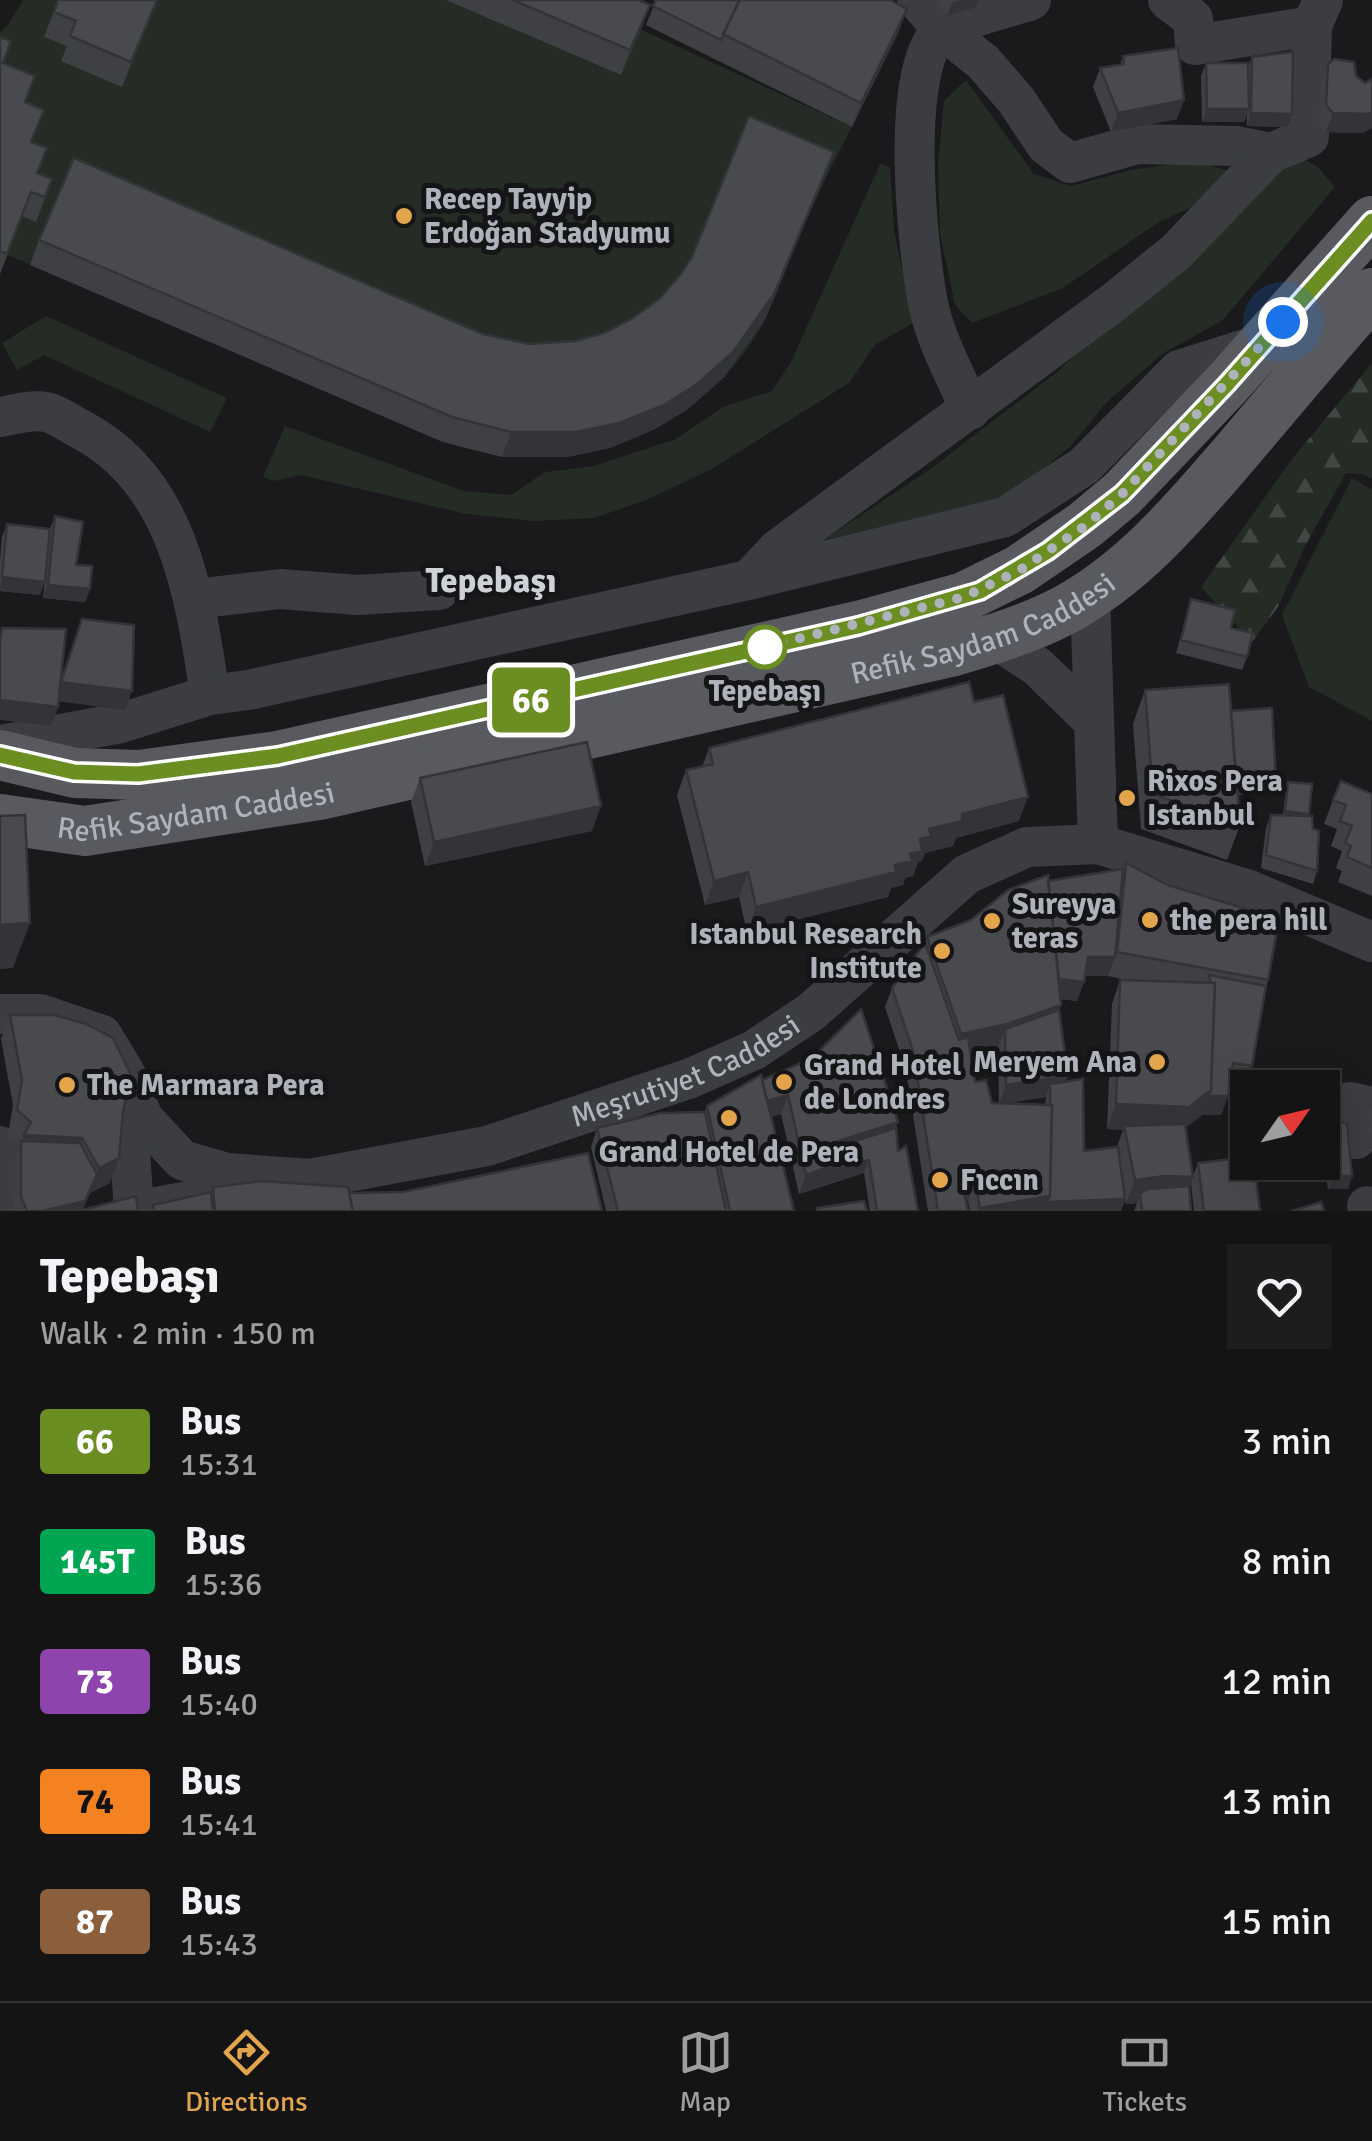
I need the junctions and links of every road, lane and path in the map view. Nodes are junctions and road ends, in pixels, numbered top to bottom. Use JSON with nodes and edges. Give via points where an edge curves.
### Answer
{"nodes":[{"id":1,"x":1031,"y":0,"type":"edge"},
{"id":2,"x":1168,"y":0,"type":"edge"},
{"id":3,"x":1317,"y":13,"type":"edge"},
{"id":4,"x":930,"y":15,"type":"edge"},
{"id":5,"x":1271,"y":154,"type":"junction"},
{"id":6,"x":1372,"y":221,"type":"edge"},
{"id":7,"x":1372,"y":293,"type":"edge"},
{"id":8,"x":1264,"y":343,"type":"junction"},
{"id":9,"x":970,"y":410,"type":"junction"},
{"id":10,"x":0,"y":416,"type":"edge"},
{"id":11,"x":1154,"y":462,"type":"junction"},
{"id":12,"x":748,"y":580,"type":"junction"},
{"id":13,"x":439,"y":590,"type":"dead end"},
{"id":14,"x":1090,"y":594,"type":"junction"},
{"id":15,"x":194,"y":599,"type":"junction"},
{"id":16,"x":995,"y":638,"type":"junction"},
{"id":17,"x":210,"y":695,"type":"junction"},
{"id":18,"x":1092,"y":720,"type":"junction"},
{"id":19,"x":0,"y":745,"type":"edge"},
{"id":20,"x":0,"y":755,"type":"edge"},
{"id":21,"x":0,"y":820,"type":"edge"},
{"id":22,"x":1098,"y":844,"type":"junction"},
{"id":23,"x":1372,"y":942,"type":"edge"},
{"id":24,"x":0,"y":1014,"type":"edge"},
{"id":25,"x":125,"y":1073,"type":"junction"},
{"id":26,"x":0,"y":1146,"type":"edge"},
{"id":27,"x":310,"y":1179,"type":"junction"},
{"id":28,"x":8,"y":1211,"type":"edge"},
{"id":29,"x":135,"y":1211,"type":"edge"}],
"edges":[{"from":1,"to":4,"type":"street"},
{"from":2,"to":3,"type":"street","via":[[1194,19],[1195,44]]},
{"from":3,"to":5,"type":"street","via":[[1309,136]]},
{"from":4,"to":5,"type":"street","via":[[984,62],[1046,145],[1070,163],[1138,144],[1237,146]]},
{"from":4,"to":9,"type":"street","via":[[915,106],[918,222],[928,306]]},
{"from":5,"to":9,"type":"street","via":[[1176,252]]},
{"from":6,"to":8,"type":"main road","name":"Refik Saydam Caddesi"},
{"from":7,"to":14,"type":"main road","name":"Refik Saydam Caddesi","via":[[1188,507],[1134,562]]},
{"from":8,"to":11,"type":"main road","name":"Refik Saydam Caddesi"},
{"from":8,"to":12,"type":"street","via":[[1179,370],[1084,466],[1005,517]]},
{"from":9,"to":12,"type":"street","via":[[778,549]]},
{"from":10,"to":15,"type":"street","via":[[45,411],[94,436],[136,470],[167,518]]},
{"from":11,"to":14,"type":"main road","via":[[1130,519],[1093,566]]},
{"from":11,"to":20,"type":"main road","name":"Refik Saydam Caddesi","via":[[1085,526],[1020,570],[964,597],[858,626],[278,756],[138,774],[74,772]]},
{"from":12,"to":17,"type":"street"},
{"from":13,"to":15,"type":"street","via":[[358,595],[280,589]]},
{"from":14,"to":16,"type":"main road","name":"Refik Saydam Caddesi"},
{"from":14,"to":18,"type":"street"},
{"from":15,"to":17,"type":"street"},
{"from":16,"to":18,"type":"street","via":[[1038,667]]},
{"from":16,"to":21,"type":"main road","name":"Refik Saydam Caddesi","via":[[319,795],[85,831]]},
{"from":17,"to":19,"type":"street","via":[[121,723]]},
{"from":18,"to":22,"type":"street"},
{"from":22,"to":23,"type":"street","name":"Meşrutiyet Caddesi","via":[[1249,890]]},
{"from":22,"to":27,"type":"street","name":"Meşrutiyet Caddesi","via":[[1027,847],[967,874],[812,1012],[754,1050],[691,1078],[487,1146]]},
{"from":24,"to":25,"type":"street","name":"Meşrutiyet Caddesi","via":[[40,1014],[102,1036]]},
{"from":25,"to":27,"type":"street","name":"Meşrutiyet Caddesi","via":[[142,1118],[182,1160],[227,1174]]},
{"from":25,"to":29,"type":"street"},
{"from":26,"to":28,"type":"street"},
{"from":27,"to":29,"type":"street"}]}
